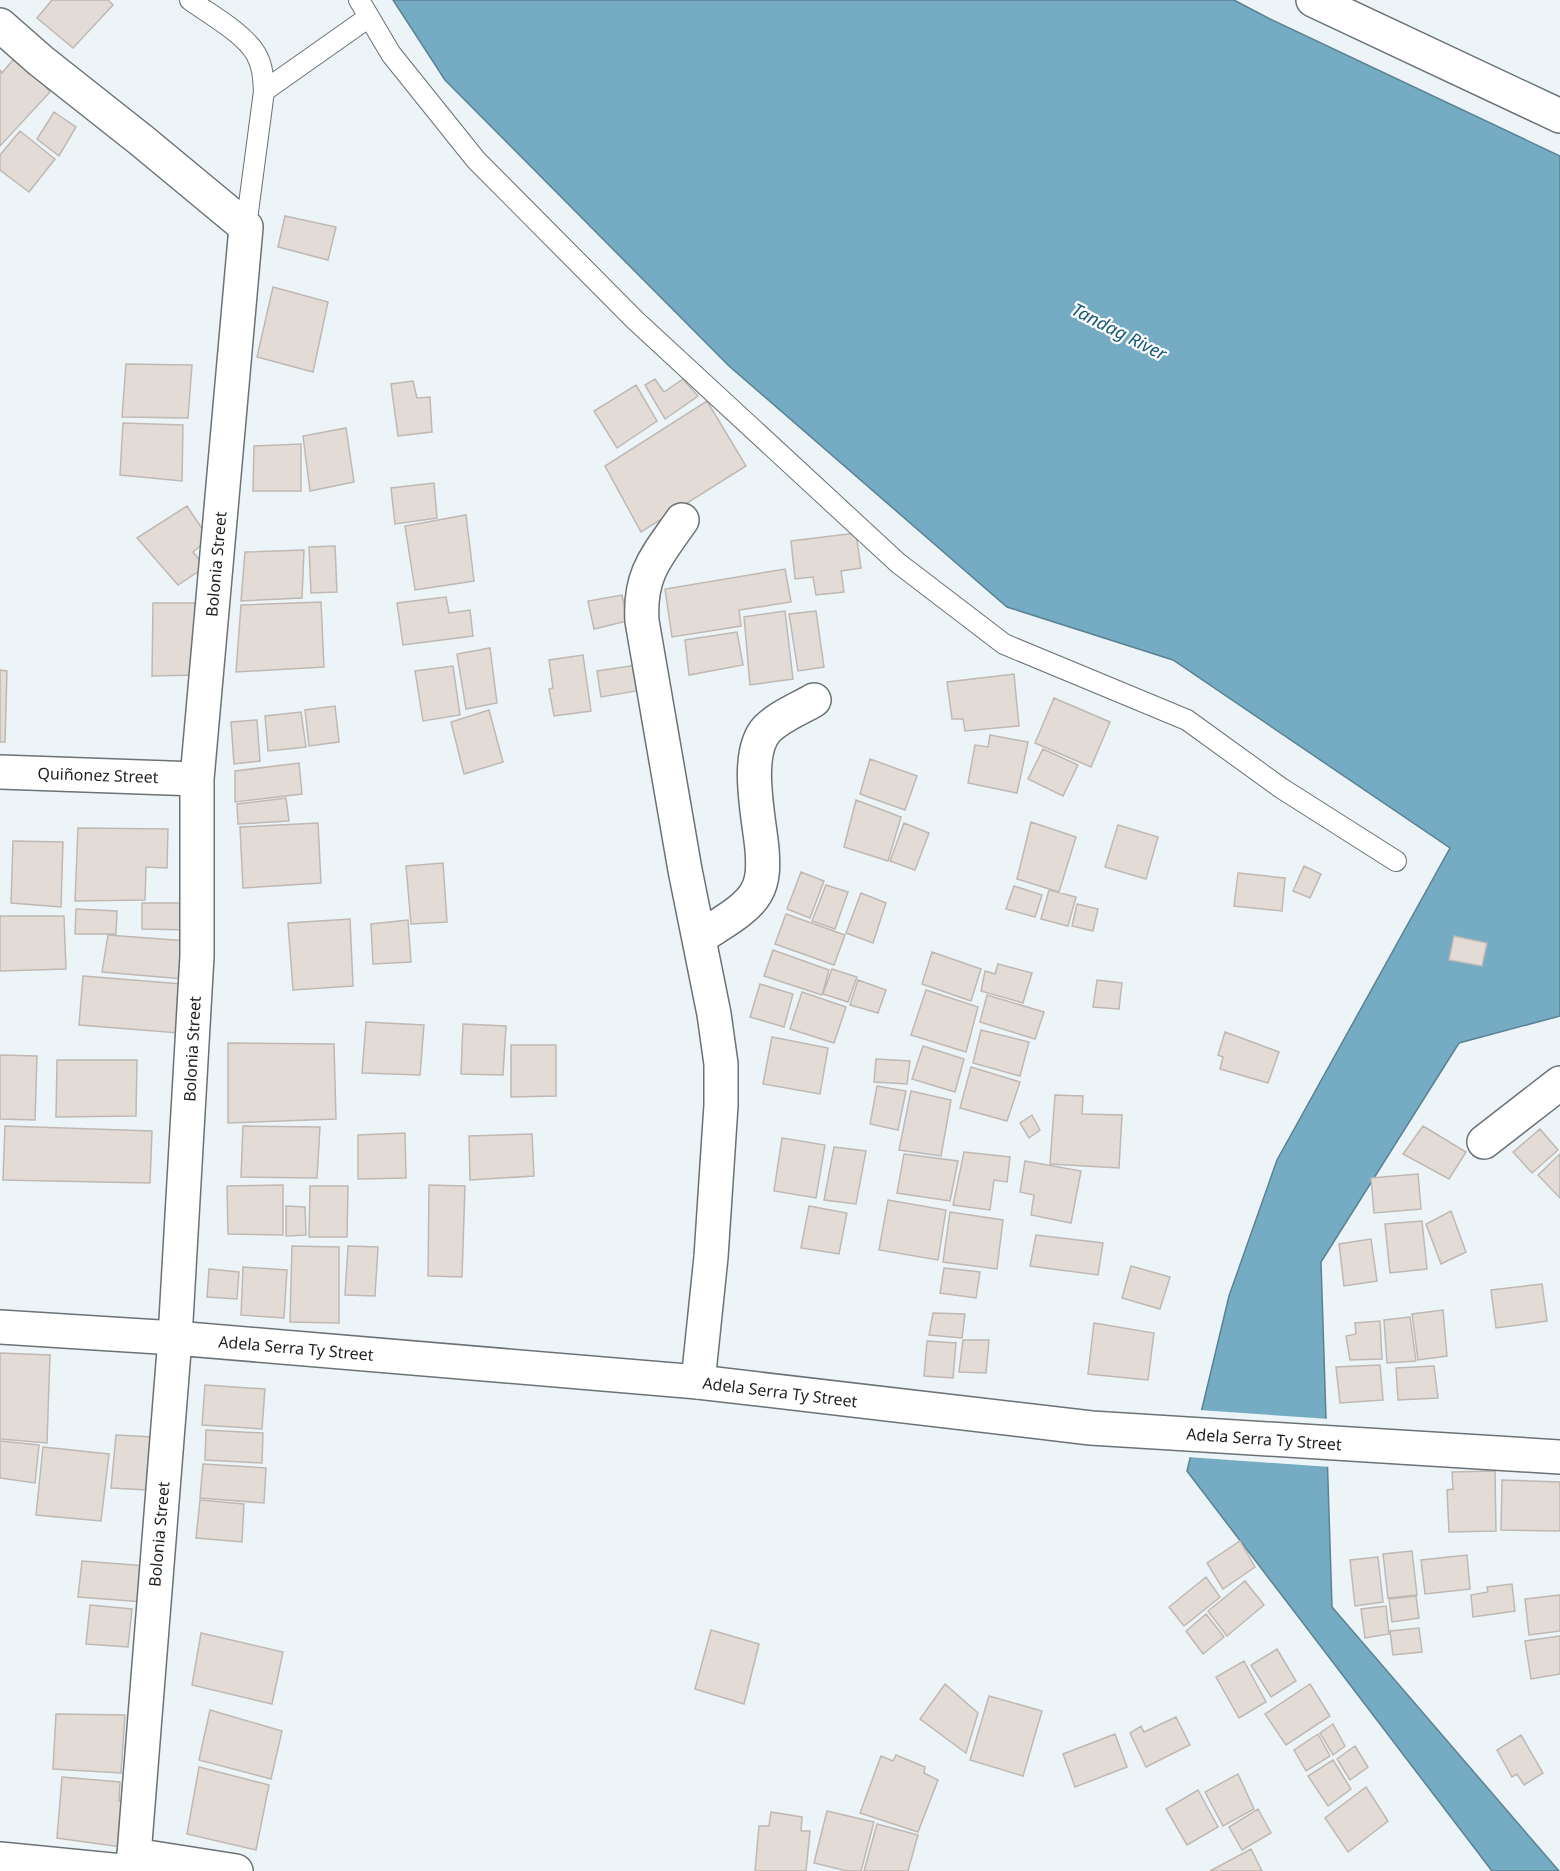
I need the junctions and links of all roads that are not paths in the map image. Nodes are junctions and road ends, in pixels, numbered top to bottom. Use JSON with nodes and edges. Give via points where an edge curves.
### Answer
{"nodes":[{"id":1,"x":190,"y":0,"type":"edge"},
{"id":2,"x":359,"y":0,"type":"edge"},
{"id":3,"x":1313,"y":0,"type":"edge"},
{"id":4,"x":369,"y":17,"type":"junction"},
{"id":5,"x":0,"y":25,"type":"edge"},
{"id":6,"x":264,"y":91,"type":"junction"},
{"id":7,"x":1560,"y":116,"type":"edge"},
{"id":8,"x":246,"y":227,"type":"junction"},
{"id":9,"x":682,"y":520,"type":"dead end"},
{"id":10,"x":814,"y":700,"type":"dead end"},
{"id":11,"x":0,"y":772,"type":"edge"},
{"id":12,"x":197,"y":778,"type":"junction"},
{"id":13,"x":1396,"y":861,"type":"dead end"},
{"id":14,"x":699,"y":938,"type":"junction"},
{"id":15,"x":1560,"y":1083,"type":"edge"},
{"id":16,"x":1484,"y":1142,"type":"dead end"},
{"id":17,"x":0,"y":1327,"type":"edge"},
{"id":18,"x":175,"y":1338,"type":"junction"},
{"id":19,"x":698,"y":1382,"type":"junction"},
{"id":20,"x":1560,"y":1457,"type":"edge"},
{"id":21,"x":0,"y":1859,"type":"edge"},
{"id":22,"x":129,"y":1866,"type":"edge"},
{"id":23,"x":236,"y":1871,"type":"edge"}],
"edges":[{"from":1,"to":6,"type":"lane","via":[[245,41],[256,54]]},
{"from":2,"to":4,"type":"lane"},
{"from":3,"to":7,"type":"street"},
{"from":4,"to":6,"type":"lane"},
{"from":4,"to":13,"type":"lane","via":[[391,54],[476,160],[635,320],[898,563],[1004,644],[1187,720],[1281,788]]},
{"from":5,"to":8,"type":"street"},
{"from":6,"to":8,"type":"lane"},
{"from":8,"to":12,"type":"street","name":"Bolonia Street"},
{"from":9,"to":14,"type":"street","via":[[651,564],[641,601]]},
{"from":10,"to":14,"type":"street","via":[[777,720],[756,750],[760,885],[748,904]]},
{"from":11,"to":12,"type":"street","name":"Quiñonez Street"},
{"from":12,"to":18,"type":"street","name":"Bolonia Street","via":[[197,956]]},
{"from":14,"to":19,"type":"street","via":[[721,1074],[711,1257]]},
{"from":15,"to":16,"type":"street"},
{"from":17,"to":18,"type":"street","name":"Adela Serra Ty Street"},
{"from":18,"to":19,"type":"street","name":"Adela Serra Ty Street"},
{"from":18,"to":22,"type":"street","name":"Bolonia Street"},
{"from":19,"to":20,"type":"street","name":"Adela Serra Ty Street","via":[[1092,1428]]},
{"from":21,"to":22,"type":"street"},
{"from":22,"to":23,"type":"street"}]}
